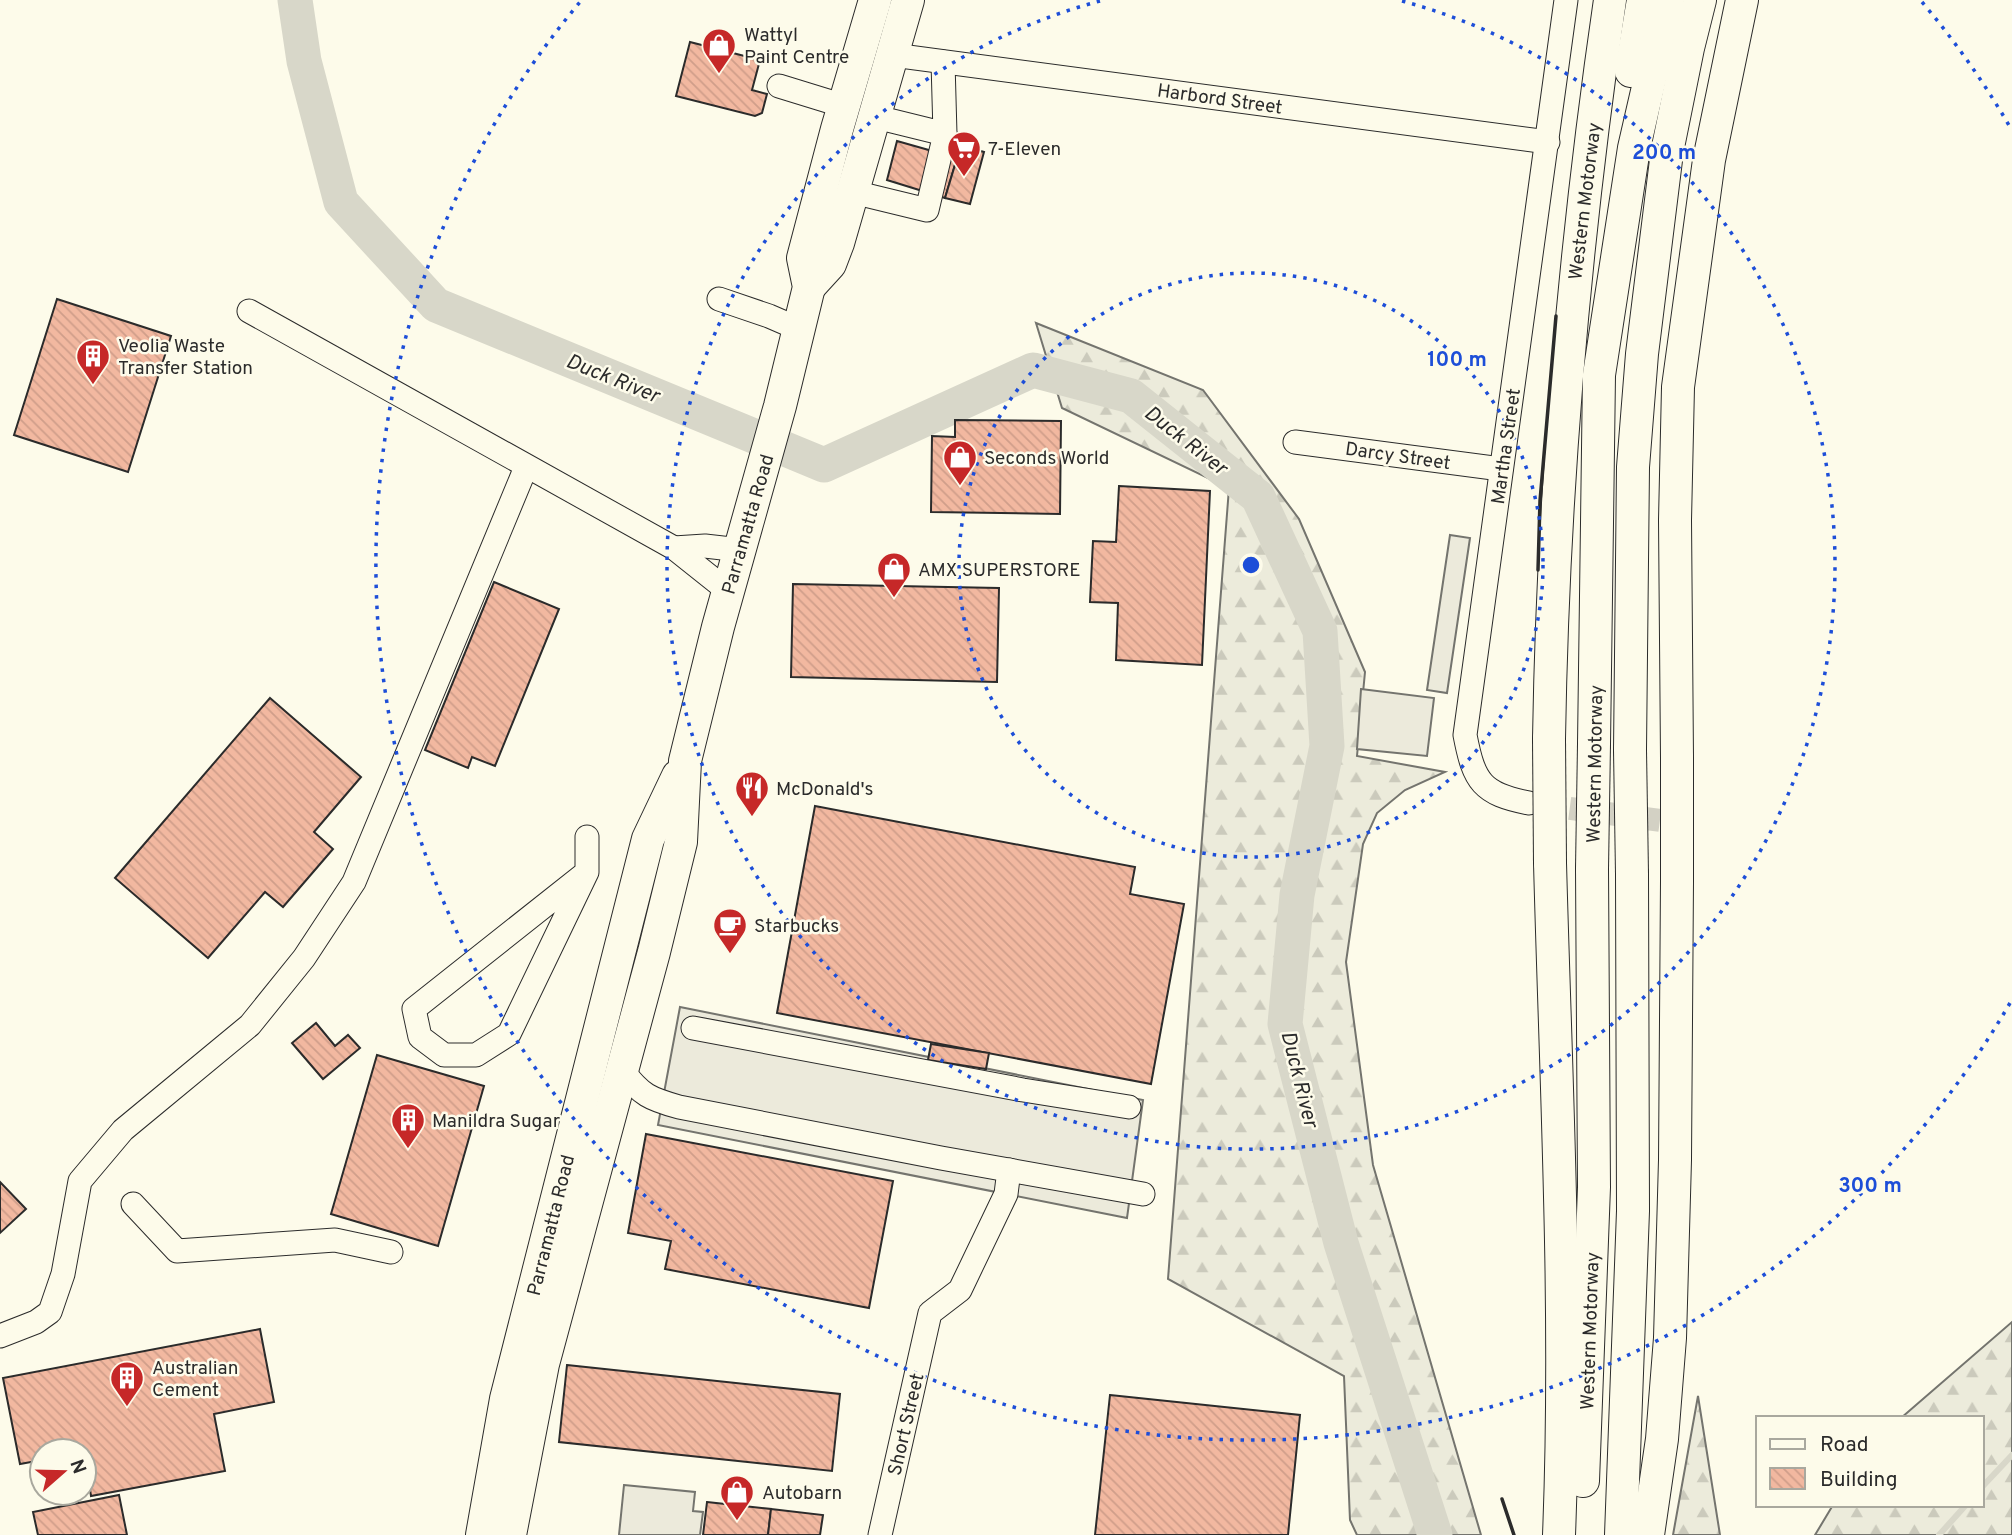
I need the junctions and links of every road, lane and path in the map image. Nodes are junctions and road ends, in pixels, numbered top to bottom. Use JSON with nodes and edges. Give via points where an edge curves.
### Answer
{"nodes":[{"id":1,"x":874,"y":0,"type":"edge"},
{"id":2,"x":908,"y":0,"type":"edge"},
{"id":3,"x":1566,"y":0,"type":"edge"},
{"id":4,"x":1610,"y":0,"type":"edge"},
{"id":5,"x":1643,"y":0,"type":"edge"},
{"id":6,"x":1668,"y":0,"type":"edge"},
{"id":7,"x":1700,"y":0,"type":"edge"},
{"id":8,"x":1742,"y":0,"type":"edge"},
{"id":9,"x":893,"y":55,"type":"junction"},
{"id":10,"x":943,"y":62,"type":"junction"},
{"id":11,"x":779,"y":86,"type":"dead end"},
{"id":12,"x":844,"y":106,"type":"junction"},
{"id":13,"x":876,"y":117,"type":"junction"},
{"id":14,"x":945,"y":134,"type":"junction"},
{"id":15,"x":1548,"y":142,"type":"junction"},
{"id":16,"x":853,"y":192,"type":"junction"},
{"id":17,"x":809,"y":287,"type":"junction"},
{"id":18,"x":719,"y":299,"type":"dead end"},
{"id":19,"x":248,"y":310,"type":"dead end"},
{"id":20,"x":799,"y":329,"type":"junction"},
{"id":21,"x":1599,"y":375,"type":"junction"},
{"id":22,"x":1295,"y":442,"type":"dead end"},
{"id":23,"x":526,"y":467,"type":"junction"},
{"id":24,"x":1501,"y":469,"type":"junction"},
{"id":25,"x":674,"y":548,"type":"junction"},
{"id":26,"x":740,"y":550,"type":"junction"},
{"id":27,"x":728,"y":591,"type":"junction"},
{"id":28,"x":685,"y":761,"type":"junction"},
{"id":29,"x":1529,"y":803,"type":"tunnel mouth"},
{"id":30,"x":587,"y":837,"type":"dead end"},
{"id":31,"x":587,"y":872,"type":"junction"},
{"id":32,"x":692,"y":1028,"type":"dead end"},
{"id":33,"x":623,"y":1071,"type":"junction"},
{"id":34,"x":1129,"y":1107,"type":"dead end"},
{"id":35,"x":1009,"y":1170,"type":"junction"},
{"id":36,"x":1143,"y":1194,"type":"dead end"},
{"id":37,"x":133,"y":1204,"type":"dead end"},
{"id":38,"x":391,"y":1252,"type":"dead end"},
{"id":39,"x":0,"y":1336,"type":"edge"},
{"id":40,"x":482,"y":1535,"type":"edge"},
{"id":41,"x":510,"y":1535,"type":"edge"},
{"id":42,"x":880,"y":1535,"type":"edge"},
{"id":43,"x":1559,"y":1535,"type":"edge"},
{"id":44,"x":1580,"y":1535,"type":"edge"},
{"id":45,"x":1621,"y":1535,"type":"edge"},
{"id":46,"x":1648,"y":1535,"type":"edge"}],
"edges":[{"from":1,"to":12,"type":"highway","name":"Parramatta Road"},
{"from":2,"to":9,"type":"highway","name":"Parramatta Road"},
{"from":3,"to":15,"type":"street","name":"Martha Street"},
{"from":4,"to":43,"type":"highway","name":"Western Motorway","bridge":true,"via":[[1576,263],[1551,616],[1550,863],[1563,1440]]},
{"from":5,"to":21,"type":"highway","via":[[1609,208]]},
{"from":6,"to":21,"type":"highway","name":"Western Motorway","via":[[1634,148]]},
{"from":7,"to":45,"type":"highway","name":"Western Motorway","bridge":true,"via":[[1667,152],[1633,467],[1633,1211]]},
{"from":8,"to":46,"type":"highway","bridge":true,"via":[[1709,160],[1678,387],[1675,1160],[1670,1338]]},
{"from":9,"to":10,"type":"street","name":"Harbord Street"},
{"from":9,"to":13,"type":"highway","name":"Parramatta Road"},
{"from":10,"to":14,"type":"street"},
{"from":10,"to":15,"type":"street","name":"Harbord Street"},
{"from":11,"to":12,"type":"street"},
{"from":12,"to":17,"type":"highway","name":"Parramatta Road","via":[[803,258]]},
{"from":13,"to":14,"type":"street"},
{"from":13,"to":16,"type":"highway","name":"Parramatta Road"},
{"from":14,"to":16,"type":"street","via":[[927,210]]},
{"from":15,"to":24,"type":"street","name":"Martha Street"},
{"from":16,"to":17,"type":"highway","name":"Parramatta Road","via":[[830,264]]},
{"from":17,"to":20,"type":"highway","name":"Parramatta Road"},
{"from":18,"to":20,"type":"street"},
{"from":19,"to":23,"type":"street"},
{"from":20,"to":26,"type":"highway","name":"Parramatta Road"},
{"from":21,"to":44,"type":"highway","name":"Western Motorway","bridge":true,"via":[[1592,869],[1594,1187]]},
{"from":22,"to":24,"type":"street","name":"Darcy Street"},
{"from":23,"to":25,"type":"street"},
{"from":23,"to":39,"type":"street","via":[[354,882],[304,958],[250,1025],[123,1130],[80,1181],[63,1274],[50,1312]]},
{"from":24,"to":29,"type":"street","name":"Martha Street","via":[[1465,736],[1480,781],[1492,793]]},
{"from":25,"to":26,"type":"street"},
{"from":25,"to":27,"type":"street"},
{"from":26,"to":27,"type":"highway","name":"Parramatta Road"},
{"from":27,"to":28,"type":"highway","name":"Parramatta Road"},
{"from":28,"to":33,"type":"highway","name":"Parramatta Road","via":[[681,842]]},
{"from":28,"to":40,"type":"highway","name":"Parramatta Road","via":[[648,839],[506,1399]]},
{"from":30,"to":31,"type":"street"},
{"from":31,"to":31,"type":"street","via":[[509,1034],[476,1055],[444,1055],[420,1037],[414,1009]]},
{"from":32,"to":34,"type":"street"},
{"from":33,"to":35,"type":"street","via":[[639,1092],[679,1107]]},
{"from":33,"to":41,"type":"highway","name":"Parramatta Road","via":[[543,1364]]},
{"from":35,"to":36,"type":"street"},
{"from":35,"to":42,"type":"street","name":"Short Street","via":[[1006,1194],[960,1290],[930,1312]]},
{"from":37,"to":38,"type":"street","via":[[177,1251],[335,1240]]}]}
